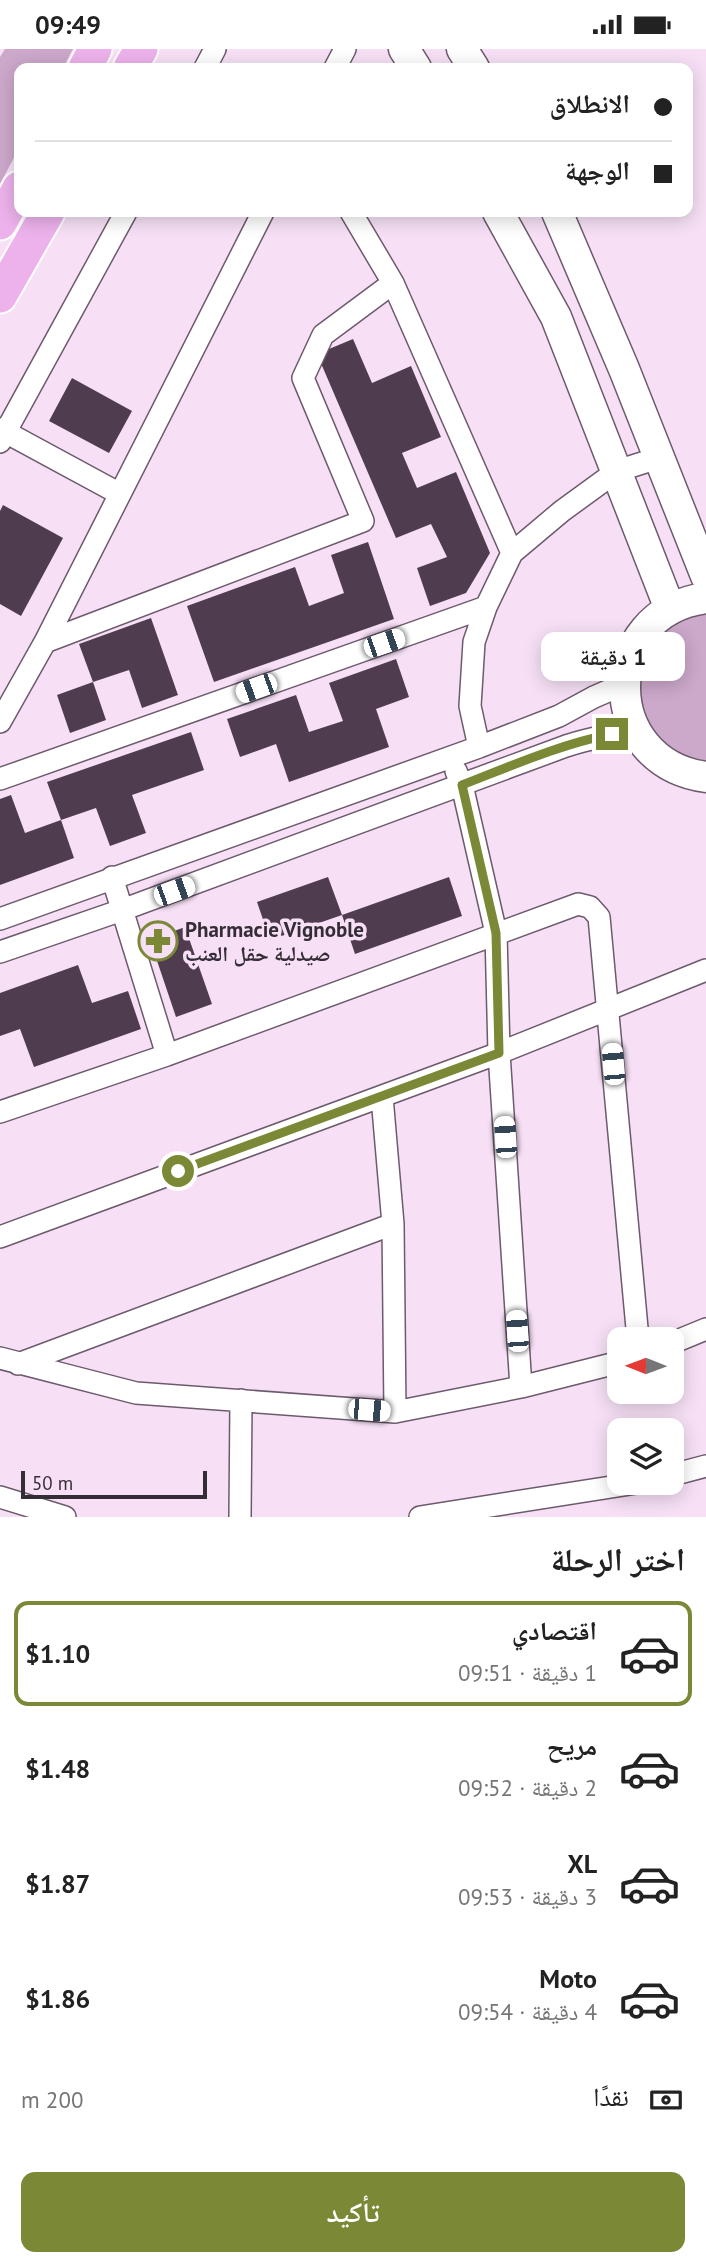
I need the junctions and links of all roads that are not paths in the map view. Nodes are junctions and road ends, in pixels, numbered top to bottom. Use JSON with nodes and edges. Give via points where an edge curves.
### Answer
{"nodes":[{"id":1,"x":14,"y":197,"type":"edge"},
{"id":2,"x":45,"y":217,"type":"edge"},
{"id":3,"x":123,"y":217,"type":"edge"},
{"id":4,"x":260,"y":217,"type":"edge"},
{"id":5,"x":354,"y":217,"type":"edge"},
{"id":6,"x":501,"y":217,"type":"edge"},
{"id":7,"x":559,"y":217,"type":"edge"},
{"id":8,"x":0,"y":223,"type":"edge"},
{"id":9,"x":393,"y":283,"type":"junction"},
{"id":10,"x":0,"y":296,"type":"edge"},
{"id":11,"x":2,"y":435,"type":"edge"},
{"id":12,"x":657,"y":458,"type":"junction"},
{"id":13,"x":617,"y":471,"type":"junction"},
{"id":14,"x":120,"y":494,"type":"junction"},
{"id":15,"x":512,"y":553,"type":"junction"},
{"id":16,"x":706,"y":576,"type":"edge"},
{"id":17,"x":706,"y":598,"type":"edge"},
{"id":18,"x":486,"y":607,"type":"junction"},
{"id":19,"x":670,"y":608,"type":"junction"},
{"id":20,"x":45,"y":642,"type":"junction"},
{"id":21,"x":624,"y":684,"type":"junction"},
{"id":22,"x":0,"y":722,"type":"edge"},
{"id":23,"x":637,"y":735,"type":"junction"},
{"id":24,"x":479,"y":747,"type":"junction"},
{"id":25,"x":450,"y":756,"type":"junction"},
{"id":26,"x":706,"y":777,"type":"edge"},
{"id":27,"x":0,"y":779,"type":"edge"},
{"id":28,"x":462,"y":785,"type":"junction"},
{"id":29,"x":112,"y":877,"type":"junction"},
{"id":30,"x":122,"y":910,"type":"junction"},
{"id":31,"x":0,"y":919,"type":"edge"},
{"id":32,"x":496,"y":933,"type":"junction"},
{"id":33,"x":0,"y":953,"type":"edge"},
{"id":34,"x":706,"y":970,"type":"edge"},
{"id":35,"x":608,"y":1009,"type":"junction"},
{"id":36,"x":499,"y":1053,"type":"junction"},
{"id":37,"x":167,"y":1055,"type":"junction"},
{"id":38,"x":382,"y":1097,"type":"junction"},
{"id":39,"x":0,"y":1112,"type":"edge"},
{"id":40,"x":393,"y":1224,"type":"junction"},
{"id":41,"x":0,"y":1237,"type":"edge"},
{"id":42,"x":637,"y":1327,"type":"edge"},
{"id":43,"x":706,"y":1329,"type":"edge"},
{"id":44,"x":684,"y":1338,"type":"edge"},
{"id":45,"x":9,"y":1361,"type":"edge"},
{"id":46,"x":607,"y":1365,"type":"edge"},
{"id":47,"x":521,"y":1387,"type":"junction"},
{"id":48,"x":241,"y":1400,"type":"junction"},
{"id":49,"x":395,"y":1412,"type":"junction"},
{"id":50,"x":706,"y":1466,"type":"edge"},
{"id":51,"x":684,"y":1472,"type":"edge"},
{"id":52,"x":607,"y":1488,"type":"edge"},
{"id":53,"x":0,"y":1497,"type":"edge"},
{"id":54,"x":65,"y":1517,"type":"edge"},
{"id":55,"x":240,"y":1517,"type":"edge"},
{"id":56,"x":420,"y":1517,"type":"edge"}],
"edges":[{"from":1,"to":8,"type":"main road"},
{"from":2,"to":10,"type":"main road"},
{"from":3,"to":11,"type":"street"},
{"from":4,"to":14,"type":"street"},
{"from":5,"to":9,"type":"street"},
{"from":6,"to":13,"type":"main road","via":[[556,317]]},
{"from":7,"to":12,"type":"main road"},
{"from":9,"to":15,"type":"street"},
{"from":9,"to":20,"type":"street","via":[[323,335],[303,378],[363,521]]},
{"from":11,"to":14,"type":"street"},
{"from":12,"to":13,"type":"street"},
{"from":12,"to":16,"type":"main road"},
{"from":13,"to":15,"type":"street"},
{"from":13,"to":19,"type":"main road"},
{"from":14,"to":20,"type":"street"},
{"from":15,"to":18,"type":"street"},
{"from":17,"to":19,"type":"main road"},
{"from":18,"to":24,"type":"street","via":[[474,642],[470,706]]},
{"from":18,"to":27,"type":"street"},
{"from":19,"to":21,"type":"main road","via":[[651,622],[637,641]]},
{"from":20,"to":22,"type":"street"},
{"from":21,"to":23,"type":"main road","via":[[627,710]]},
{"from":21,"to":24,"type":"street"},
{"from":23,"to":26,"type":"main road","via":[[670,766]]},
{"from":23,"to":28,"type":"street","via":[[589,738]]},
{"from":24,"to":25,"type":"street"},
{"from":25,"to":28,"type":"street"},
{"from":25,"to":29,"type":"street"},
{"from":28,"to":30,"type":"street"},
{"from":28,"to":32,"type":"street"},
{"from":29,"to":30,"type":"street"},
{"from":29,"to":31,"type":"street"},
{"from":30,"to":33,"type":"street"},
{"from":30,"to":37,"type":"street"},
{"from":32,"to":35,"type":"street","via":[[578,904],[590,907],[599,917]]},
{"from":32,"to":36,"type":"street"},
{"from":32,"to":37,"type":"street"},
{"from":34,"to":35,"type":"street"},
{"from":35,"to":36,"type":"street"},
{"from":35,"to":42,"type":"street"},
{"from":36,"to":38,"type":"street"},
{"from":36,"to":47,"type":"street"},
{"from":37,"to":39,"type":"street"},
{"from":38,"to":40,"type":"street"},
{"from":38,"to":41,"type":"street"},
{"from":40,"to":45,"type":"street"},
{"from":40,"to":49,"type":"street"},
{"from":43,"to":44,"type":"street"},
{"from":45,"to":48,"type":"street","via":[[136,1393]]},
{"from":46,"to":47,"type":"street"},
{"from":47,"to":49,"type":"street"},
{"from":48,"to":49,"type":"street"},
{"from":48,"to":55,"type":"street"},
{"from":50,"to":51,"type":"street"},
{"from":52,"to":56,"type":"street"},
{"from":53,"to":54,"type":"street"}]}
